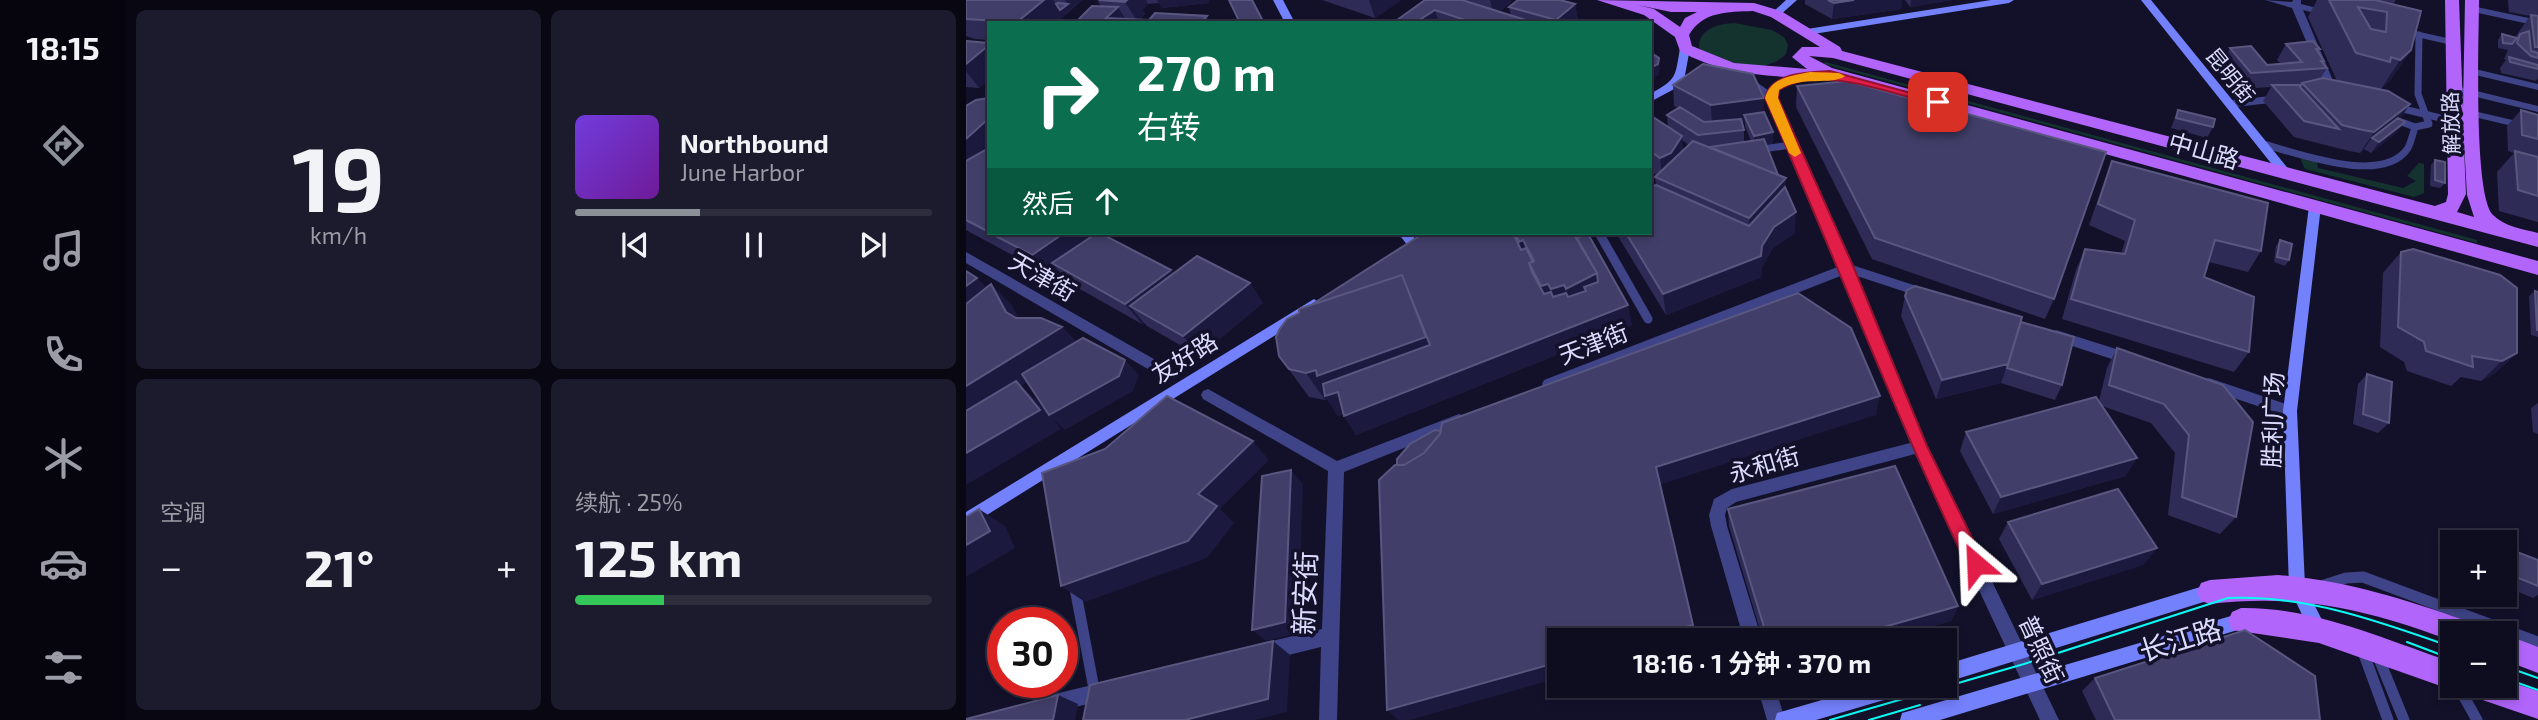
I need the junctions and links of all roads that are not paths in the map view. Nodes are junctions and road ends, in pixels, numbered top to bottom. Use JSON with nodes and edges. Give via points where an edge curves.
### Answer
{"nodes":[{"id":1,"x":1278,"y":0,"type":"edge"},
{"id":2,"x":1604,"y":0,"type":"edge"},
{"id":3,"x":1636,"y":0,"type":"edge"},
{"id":4,"x":1792,"y":0,"type":"edge"},
{"id":5,"x":2009,"y":0,"type":"edge"},
{"id":6,"x":2146,"y":0,"type":"edge"},
{"id":7,"x":2270,"y":0,"type":"edge"},
{"id":8,"x":2452,"y":0,"type":"edge"},
{"id":9,"x":2297,"y":3,"type":"edge"},
{"id":10,"x":1730,"y":4,"type":"edge"},
{"id":11,"x":2472,"y":4,"type":"edge"},
{"id":12,"x":1652,"y":9,"type":"junction"},
{"id":13,"x":1776,"y":14,"type":"junction"},
{"id":14,"x":2345,"y":18,"type":"edge"},
{"id":15,"x":1289,"y":21,"type":"edge"},
{"id":16,"x":2538,"y":23,"type":"edge"},
{"id":17,"x":2382,"y":26,"type":"edge"},
{"id":18,"x":1807,"y":32,"type":"junction"},
{"id":19,"x":2419,"y":35,"type":"junction"},
{"id":20,"x":1683,"y":41,"type":"junction"},
{"id":21,"x":2452,"y":42,"type":"junction"},
{"id":22,"x":1877,"y":65,"type":"junction"},
{"id":23,"x":1728,"y":68,"type":"junction"},
{"id":24,"x":2471,"y":71,"type":"junction"},
{"id":25,"x":1830,"y":75,"type":"junction"},
{"id":26,"x":1858,"y":79,"type":"junction"},
{"id":27,"x":1676,"y":83,"type":"junction"},
{"id":28,"x":2538,"y":87,"type":"edge"},
{"id":29,"x":2452,"y":88,"type":"junction"},
{"id":30,"x":2320,"y":93,"type":"edge"},
{"id":31,"x":2344,"y":93,"type":"edge"},
{"id":32,"x":2471,"y":93,"type":"junction"},
{"id":33,"x":2333,"y":95,"type":"junction"},
{"id":34,"x":1652,"y":98,"type":"edge"},
{"id":35,"x":1772,"y":98,"type":"junction"},
{"id":36,"x":2228,"y":100,"type":"junction"},
{"id":37,"x":2379,"y":103,"type":"edge"},
{"id":38,"x":2538,"y":109,"type":"edge"},
{"id":39,"x":2471,"y":113,"type":"junction"},
{"id":40,"x":2385,"y":115,"type":"edge"},
{"id":41,"x":2427,"y":115,"type":"junction"},
{"id":42,"x":2453,"y":115,"type":"junction"},
{"id":43,"x":2415,"y":127,"type":"junction"},
{"id":44,"x":2538,"y":129,"type":"edge"},
{"id":45,"x":2263,"y":144,"type":"junction"},
{"id":46,"x":1791,"y":145,"type":"junction"},
{"id":47,"x":1751,"y":151,"type":"edge"},
{"id":48,"x":2286,"y":174,"type":"junction"},
{"id":49,"x":2315,"y":206,"type":"junction"},
{"id":50,"x":2433,"y":213,"type":"junction"},
{"id":51,"x":2505,"y":231,"type":"junction"},
{"id":52,"x":1423,"y":235,"type":"edge"},
{"id":53,"x":1600,"y":235,"type":"edge"},
{"id":54,"x":2538,"y":240,"type":"edge"},
{"id":55,"x":1406,"y":242,"type":"edge"},
{"id":56,"x":966,"y":257,"type":"edge"},
{"id":57,"x":1847,"y":268,"type":"junction"},
{"id":58,"x":2538,"y":268,"type":"edge"},
{"id":59,"x":1935,"y":297,"type":"edge"},
{"id":60,"x":1323,"y":298,"type":"edge"},
{"id":61,"x":1648,"y":319,"type":"dead end"},
{"id":62,"x":2041,"y":331,"type":"edge"},
{"id":63,"x":2147,"y":365,"type":"edge"},
{"id":64,"x":1170,"y":375,"type":"dead end"},
{"id":65,"x":2200,"y":381,"type":"edge"},
{"id":66,"x":1539,"y":388,"type":"edge"},
{"id":67,"x":1208,"y":395,"type":"dead end"},
{"id":68,"x":2290,"y":411,"type":"junction"},
{"id":69,"x":1474,"y":414,"type":"edge"},
{"id":70,"x":1919,"y":447,"type":"junction"},
{"id":71,"x":1336,"y":468,"type":"junction"},
{"id":72,"x":966,"y":521,"type":"edge"},
{"id":73,"x":1072,"y":573,"type":"edge"},
{"id":74,"x":2307,"y":587,"type":"junction"},
{"id":75,"x":2210,"y":592,"type":"joint"},
{"id":76,"x":2241,"y":621,"type":"joint"},
{"id":77,"x":2440,"y":624,"type":"edge"},
{"id":78,"x":1749,"y":628,"type":"edge"},
{"id":79,"x":2319,"y":631,"type":"junction"},
{"id":80,"x":1331,"y":636,"type":"junction"},
{"id":81,"x":2538,"y":642,"type":"edge"},
{"id":82,"x":2368,"y":648,"type":"junction"},
{"id":83,"x":2019,"y":652,"type":"junction"},
{"id":84,"x":2517,"y":652,"type":"edge"},
{"id":85,"x":1252,"y":655,"type":"edge"},
{"id":86,"x":2538,"y":660,"type":"edge"},
{"id":87,"x":1957,"y":670,"type":"edge"},
{"id":88,"x":2440,"y":672,"type":"edge"},
{"id":89,"x":2033,"y":684,"type":"junction"},
{"id":90,"x":1121,"y":687,"type":"edge"},
{"id":91,"x":1095,"y":694,"type":"junction"},
{"id":92,"x":1770,"y":698,"type":"edge"},
{"id":93,"x":1860,"y":698,"type":"edge"},
{"id":94,"x":2465,"y":698,"type":"edge"},
{"id":95,"x":2517,"y":698,"type":"edge"},
{"id":96,"x":2538,"y":705,"type":"edge"},
{"id":97,"x":1031,"y":708,"type":"edge"},
{"id":98,"x":1090,"y":720,"type":"edge"},
{"id":99,"x":1328,"y":720,"type":"edge"},
{"id":100,"x":1776,"y":720,"type":"edge"},
{"id":101,"x":1784,"y":720,"type":"edge"},
{"id":102,"x":1909,"y":720,"type":"edge"},
{"id":103,"x":2050,"y":720,"type":"edge"},
{"id":104,"x":2388,"y":720,"type":"edge"},
{"id":105,"x":2404,"y":720,"type":"edge"},
{"id":106,"x":2477,"y":720,"type":"edge"}],
"edges":[{"from":1,"to":15,"type":"street"},
{"from":2,"to":12,"type":"main road"},
{"from":3,"to":12,"type":"main road"},
{"from":4,"to":13,"type":"street"},
{"from":5,"to":18,"type":"street"},
{"from":6,"to":36,"type":"street","name":"昆明街"},
{"from":7,"to":9,"type":"street"},
{"from":8,"to":21,"type":"main road","name":"解放路"},
{"from":9,"to":14,"type":"street"},
{"from":9,"to":33,"type":"street"},
{"from":10,"to":12,"type":"main road"},
{"from":10,"to":13,"type":"main road"},
{"from":10,"to":20,"type":"main road","via":[[1690,21]]},
{"from":11,"to":16,"type":"street"},
{"from":11,"to":24,"type":"main road","name":"解放路"},
{"from":12,"to":20,"type":"main road"},
{"from":13,"to":18,"type":"main road"},
{"from":17,"to":19,"type":"street"},
{"from":18,"to":22,"type":"main road","via":[[1835,50]]},
{"from":19,"to":21,"type":"street"},
{"from":19,"to":41,"type":"lane","via":[[2418,94]]},
{"from":20,"to":23,"type":"main road","via":[[1697,56]]},
{"from":20,"to":27,"type":"street","via":[[1681,75]]},
{"from":21,"to":29,"type":"main road","name":"解放路"},
{"from":22,"to":26,"type":"main road","via":[[1807,50],[1800,57],[1811,65]]},
{"from":22,"to":48,"type":"main road","name":"中山路"},
{"from":23,"to":25,"type":"main road"},
{"from":23,"to":27,"type":"street"},
{"from":23,"to":35,"type":"street"},
{"from":24,"to":28,"type":"street"},
{"from":24,"to":32,"type":"main road","name":"解放路"},
{"from":25,"to":26,"type":"main road"},
{"from":25,"to":35,"type":"street","via":[[1783,82],[1774,88]]},
{"from":26,"to":49,"type":"main road","name":"中山路"},
{"from":27,"to":34,"type":"street"},
{"from":29,"to":32,"type":"street"},
{"from":29,"to":42,"type":"main road","name":"解放路"},
{"from":30,"to":33,"type":"lane"},
{"from":31,"to":33,"type":"lane"},
{"from":32,"to":38,"type":"street"},
{"from":32,"to":39,"type":"main road","name":"解放路"},
{"from":35,"to":46,"type":"street","name":"普照街"},
{"from":36,"to":36,"type":"lane","via":[[2282,96],[2264,101]]},
{"from":36,"to":45,"type":"street","name":"昆明街"},
{"from":37,"to":41,"type":"lane"},
{"from":39,"to":42,"type":"street"},
{"from":39,"to":44,"type":"street"},
{"from":39,"to":51,"type":"main road","name":"解放路","via":[[2479,211]]},
{"from":40,"to":43,"type":"lane"},
{"from":41,"to":42,"type":"lane"},
{"from":41,"to":43,"type":"lane","via":[[2429,124]]},
{"from":42,"to":50,"type":"main road","name":"解放路","via":[[2455,205],[2447,212]]},
{"from":43,"to":45,"type":"lane","via":[[2410,146],[2380,167],[2357,167]]},
{"from":45,"to":48,"type":"street","name":"昆明街"},
{"from":46,"to":47,"type":"lane"},
{"from":46,"to":57,"type":"street","name":"普照街"},
{"from":48,"to":50,"type":"main road","name":"中山路"},
{"from":49,"to":58,"type":"main road","name":"中山路"},
{"from":49,"to":68,"type":"street","name":"胜利广场"},
{"from":50,"to":51,"type":"main road","name":"中山路"},
{"from":51,"to":54,"type":"main road","name":"中山路"},
{"from":52,"to":55,"type":"street"},
{"from":53,"to":61,"type":"lane"},
{"from":56,"to":64,"type":"street","name":"天津街"},
{"from":57,"to":59,"type":"street"},
{"from":57,"to":66,"type":"street","name":"天津街"},
{"from":57,"to":70,"type":"street","name":"普照街"},
{"from":60,"to":72,"type":"street","name":"友好路","via":[[1053,473]]},
{"from":62,"to":63,"type":"street"},
{"from":65,"to":68,"type":"street"},
{"from":67,"to":71,"type":"street"},
{"from":68,"to":74,"type":"street","name":"胜利广场"},
{"from":69,"to":71,"type":"street"},
{"from":70,"to":78,"type":"street","name":"永和街","via":[[1732,496],[1720,504],[1719,526]]},
{"from":70,"to":83,"type":"street","name":"普照街"},
{"from":71,"to":80,"type":"street","name":"新安街"},
{"from":73,"to":91,"type":"lane"},
{"from":74,"to":75,"type":"main road","name":"长江路"},
{"from":74,"to":77,"type":"main road","name":"长江路","via":[[2382,603]]},
{"from":74,"to":79,"type":"street","name":"胜利广场"},
{"from":74,"to":81,"type":"lane","via":[[2363,577]]},
{"from":75,"to":83,"type":"street","name":"长江路"},
{"from":76,"to":79,"type":"main road","name":"长江路","via":[[2270,620]]},
{"from":76,"to":89,"type":"street","name":"长江路"},
{"from":79,"to":82,"type":"main road","name":"长江路"},
{"from":80,"to":85,"type":"street"},
{"from":80,"to":99,"type":"street","name":"新安街"},
{"from":82,"to":88,"type":"main road","name":"长江路"},
{"from":82,"to":104,"type":"lane"},
{"from":82,"to":105,"type":"lane"},
{"from":83,"to":87,"type":"street","name":"长江路"},
{"from":83,"to":89,"type":"street","name":"普照街"},
{"from":84,"to":86,"type":"main road"},
{"from":89,"to":102,"type":"street","name":"长江路"},
{"from":89,"to":103,"type":"street","name":"普照街"},
{"from":90,"to":91,"type":"street"},
{"from":91,"to":97,"type":"street"},
{"from":91,"to":98,"type":"lane"},
{"from":92,"to":100,"type":"street"},
{"from":93,"to":101,"type":"street"},
{"from":94,"to":106,"type":"lane"},
{"from":95,"to":96,"type":"main road"}]}
